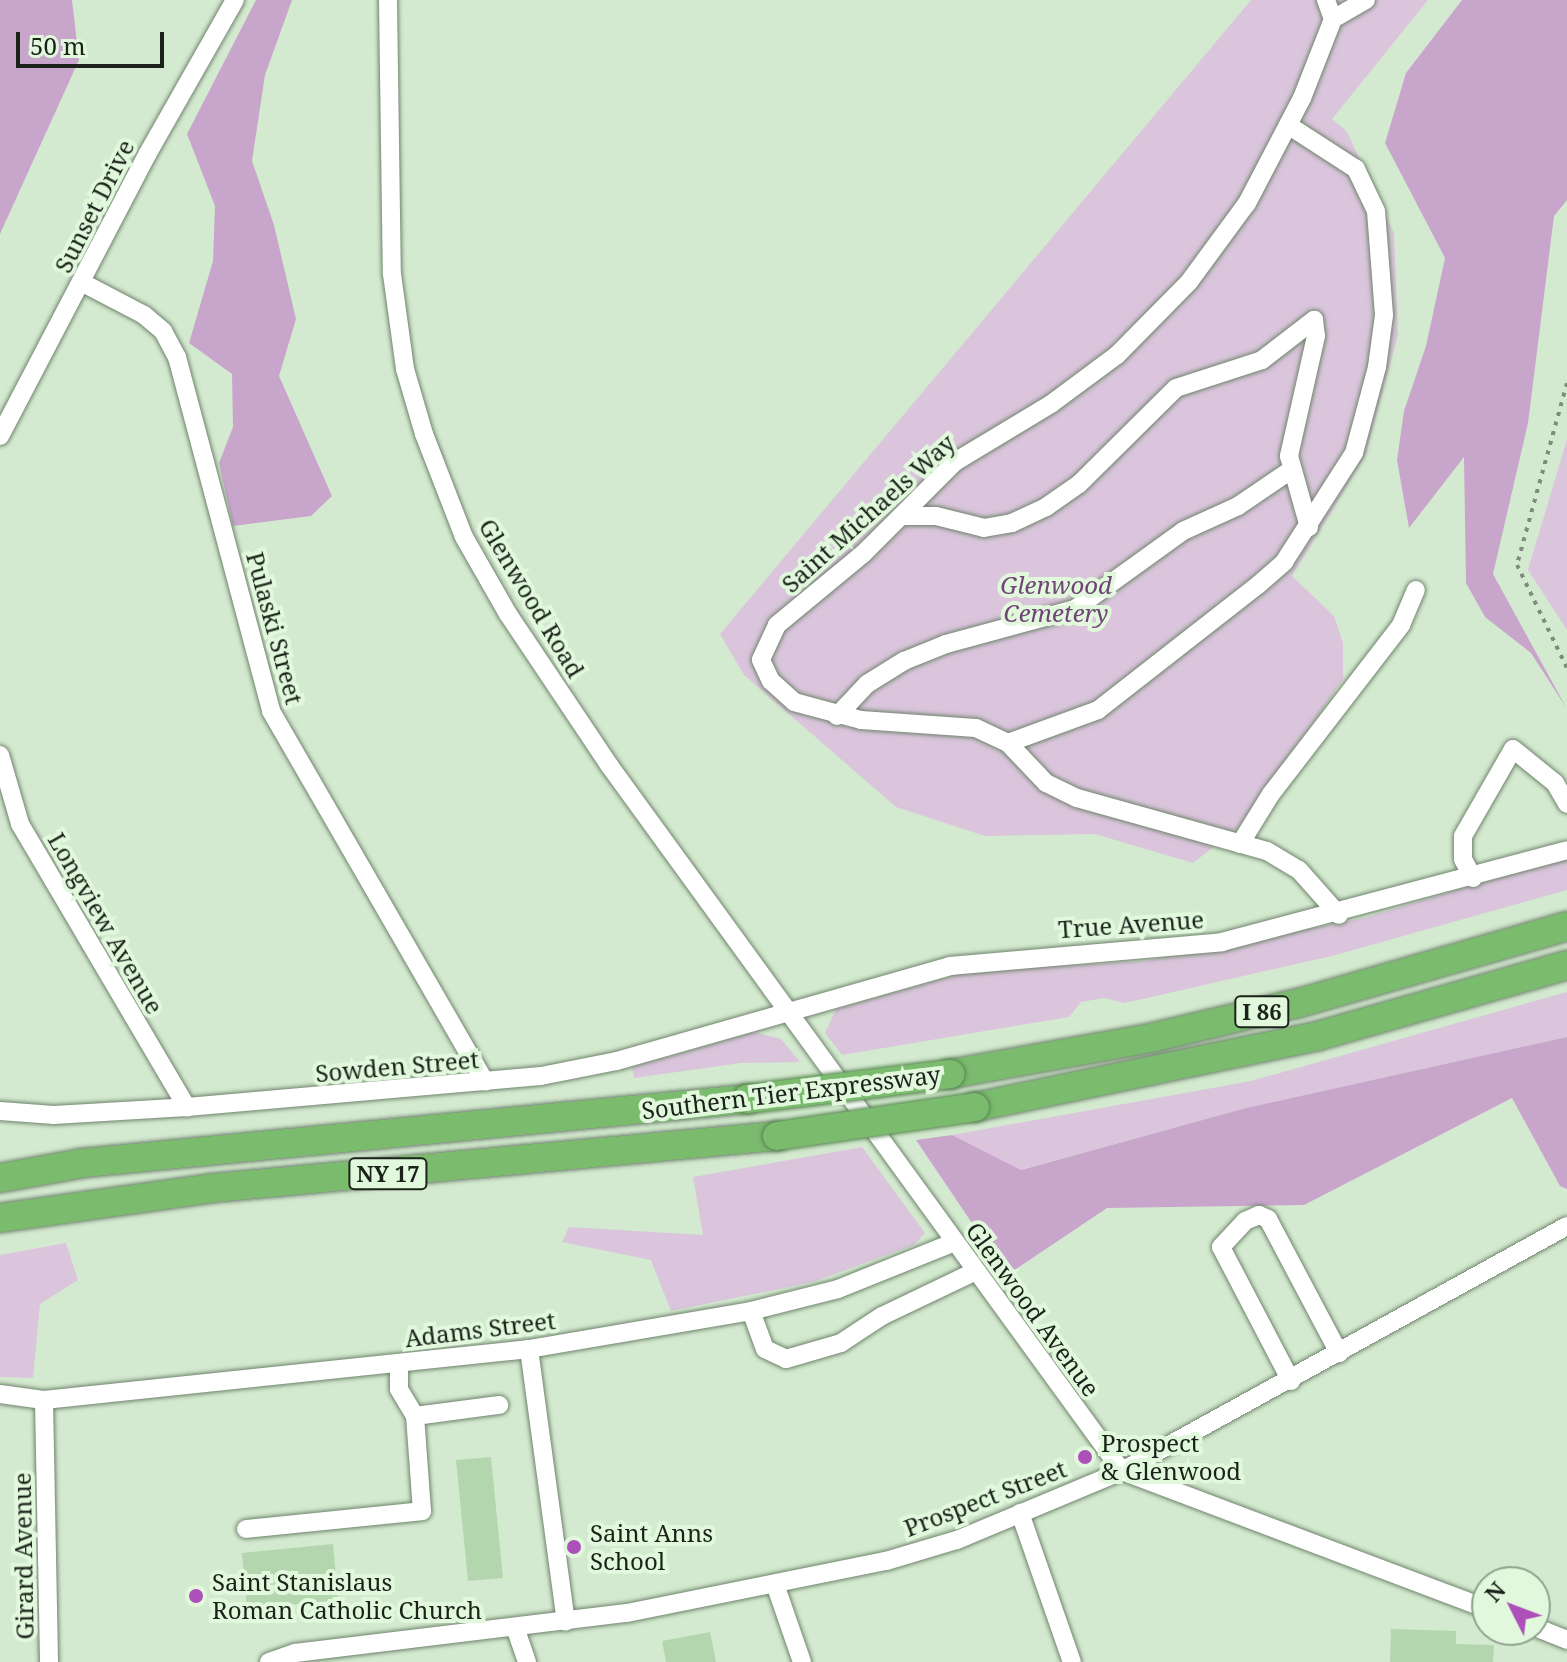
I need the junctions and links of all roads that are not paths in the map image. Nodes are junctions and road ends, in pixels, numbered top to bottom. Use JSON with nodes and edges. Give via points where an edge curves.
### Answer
{"nodes":[{"id":1,"x":235,"y":0,"type":"edge"},
{"id":2,"x":388,"y":0,"type":"edge"},
{"id":3,"x":1326,"y":0,"type":"edge"},
{"id":4,"x":1366,"y":0,"type":"edge"},
{"id":5,"x":1333,"y":19,"type":"junction"},
{"id":6,"x":1288,"y":125,"type":"junction"},
{"id":7,"x":81,"y":282,"type":"junction"},
{"id":8,"x":0,"y":436,"type":"edge"},
{"id":9,"x":1291,"y":470,"type":"junction"},
{"id":10,"x":904,"y":516,"type":"junction"},
{"id":11,"x":1309,"y":527,"type":"junction"},
{"id":12,"x":1416,"y":590,"type":"dead end"},
{"id":13,"x":837,"y":716,"type":"junction"},
{"id":14,"x":1008,"y":743,"type":"junction"},
{"id":15,"x":0,"y":755,"type":"edge"},
{"id":16,"x":1567,"y":804,"type":"edge"},
{"id":17,"x":1240,"y":844,"type":"junction"},
{"id":18,"x":1567,"y":850,"type":"edge"},
{"id":19,"x":1473,"y":878,"type":"junction"},
{"id":20,"x":1339,"y":915,"type":"junction"},
{"id":21,"x":1567,"y":926,"type":"edge"},
{"id":22,"x":1567,"y":965,"type":"edge"},
{"id":23,"x":791,"y":1013,"type":"junction"},
{"id":24,"x":950,"y":1074,"type":"joint"},
{"id":25,"x":485,"y":1082,"type":"junction"},
{"id":26,"x":187,"y":1107,"type":"junction"},
{"id":27,"x":975,"y":1107,"type":"joint"},
{"id":28,"x":0,"y":1111,"type":"edge"},
{"id":29,"x":0,"y":1161,"type":"edge"},
{"id":30,"x":83,"y":1163,"type":"junction"},
{"id":31,"x":0,"y":1178,"type":"edge"},
{"id":32,"x":0,"y":1218,"type":"edge"},
{"id":33,"x":1567,"y":1226,"type":"edge"},
{"id":34,"x":955,"y":1242,"type":"junction"},
{"id":35,"x":976,"y":1271,"type":"junction"},
{"id":36,"x":751,"y":1311,"type":"junction"},
{"id":37,"x":529,"y":1349,"type":"junction"},
{"id":38,"x":1339,"y":1353,"type":"junction"},
{"id":39,"x":399,"y":1364,"type":"junction"},
{"id":40,"x":1291,"y":1381,"type":"junction"},
{"id":41,"x":0,"y":1394,"type":"edge"},
{"id":42,"x":44,"y":1400,"type":"junction"},
{"id":43,"x":499,"y":1405,"type":"dead end"},
{"id":44,"x":415,"y":1416,"type":"junction"},
{"id":45,"x":1122,"y":1471,"type":"junction"},
{"id":46,"x":1020,"y":1513,"type":"junction"},
{"id":47,"x":246,"y":1529,"type":"dead end"},
{"id":48,"x":775,"y":1584,"type":"junction"},
{"id":49,"x":1471,"y":1603,"type":"edge"},
{"id":50,"x":566,"y":1622,"type":"junction"},
{"id":51,"x":516,"y":1630,"type":"junction"},
{"id":52,"x":49,"y":1662,"type":"edge"},
{"id":53,"x":269,"y":1662,"type":"edge"},
{"id":54,"x":527,"y":1662,"type":"edge"},
{"id":55,"x":802,"y":1662,"type":"edge"},
{"id":56,"x":1072,"y":1662,"type":"edge"}],
"edges":[{"from":1,"to":7,"type":"street","name":"Sunset Drive"},
{"from":2,"to":23,"type":"street","name":"Glenwood Road","via":[[392,274],[405,369],[464,537],[508,614],[609,765]]},
{"from":3,"to":5,"type":"street"},
{"from":4,"to":5,"type":"street"},
{"from":5,"to":6,"type":"street","name":"Saint Michaels Way"},
{"from":6,"to":10,"type":"street","name":"Saint Michaels Way","via":[[1247,203],[1189,282],[1117,355],[1051,404],[955,462]]},
{"from":6,"to":11,"type":"street","via":[[1340,154],[1367,188],[1376,211],[1384,315],[1377,367],[1354,453]]},
{"from":7,"to":8,"type":"street","name":"Sunset Drive"},
{"from":7,"to":25,"type":"street","name":"Pulaski Street","via":[[144,315],[163,331],[177,357],[275,721]]},
{"from":9,"to":10,"type":"street","via":[[1291,443],[1316,336],[1314,320],[1262,360],[1176,388],[1079,484],[1046,507],[1012,523],[984,528],[936,516]]},
{"from":9,"to":11,"type":"street"},
{"from":9,"to":13,"type":"street","via":[[1238,506],[1183,531],[1075,609],[946,644],[904,661],[867,684]]},
{"from":10,"to":13,"type":"street","name":"Saint Michaels Way","via":[[777,625],[766,643],[761,660],[771,681],[794,702]]},
{"from":11,"to":14,"type":"street","via":[[1284,562],[1154,670],[1098,710]]},
{"from":12,"to":17,"type":"street","via":[[1401,625],[1271,794]]},
{"from":13,"to":14,"type":"street","name":"Saint Michaels Way","via":[[976,728]]},
{"from":14,"to":17,"type":"street","name":"Saint Michaels Way","via":[[1036,775],[1077,798]]},
{"from":15,"to":26,"type":"street","name":"Longview Avenue","via":[[20,824]]},
{"from":16,"to":19,"type":"street","via":[[1555,783],[1513,749],[1463,836],[1463,859]]},
{"from":17,"to":20,"type":"street","name":"Saint Michaels Way","via":[[1267,851],[1299,870]]},
{"from":18,"to":19,"type":"street","name":"True Avenue"},
{"from":19,"to":20,"type":"street","name":"True Avenue"},
{"from":20,"to":23,"type":"street","name":"True Avenue","via":[[1181,948],[1047,954],[950,966]]},
{"from":21,"to":24,"type":"highway","name":"Southern Tier Expressway","number":"I 86","via":[[1299,1003],[1155,1037]]},
{"from":22,"to":27,"type":"highway","name":"Southern Tier Expressway","number":"I 86","via":[[1318,1036]]},
{"from":23,"to":25,"type":"street","name":"Sowden Street","via":[[617,1061]]},
{"from":23,"to":34,"type":"street","name":"Glenwood Avenue"},
{"from":24,"to":30,"type":"highway","name":"Southern Tier Expressway","number":"NY 17","bridge":true,"via":[[747,1099]]},
{"from":25,"to":26,"type":"street","name":"Sowden Street"},
{"from":26,"to":28,"type":"street","name":"Sowden Street","via":[[54,1115]]},
{"from":27,"to":32,"type":"highway","name":"Southern Tier Expressway","number":"NY 17","bridge":true,"via":[[777,1136],[213,1188]]},
{"from":29,"to":30,"type":"highway"},
{"from":30,"to":31,"type":"highway","name":"Southern Tier Expressway","number":"NY 17"},
{"from":33,"to":38,"type":"street","name":"Prospect Street"},
{"from":34,"to":35,"type":"street","name":"Glenwood Avenue"},
{"from":34,"to":36,"type":"street","name":"Adams Street","via":[[838,1289]]},
{"from":35,"to":36,"type":"street","via":[[882,1316],[841,1343],[786,1359],[765,1349]]},
{"from":35,"to":45,"type":"street","name":"Glenwood Avenue"},
{"from":36,"to":37,"type":"street","name":"Adams Street"},
{"from":37,"to":39,"type":"street","name":"Adams Street"},
{"from":37,"to":50,"type":"street"},
{"from":38,"to":40,"type":"street","name":"Prospect Street"},
{"from":38,"to":40,"type":"street","via":[[1268,1219],[1259,1215],[1245,1221],[1221,1247]]},
{"from":39,"to":42,"type":"street","name":"Adams Street"},
{"from":39,"to":44,"type":"street","via":[[399,1389]]},
{"from":40,"to":45,"type":"street","name":"Prospect Street"},
{"from":41,"to":42,"type":"street","name":"Adams Street"},
{"from":42,"to":52,"type":"street","name":"Girard Avenue"},
{"from":43,"to":44,"type":"street"},
{"from":44,"to":47,"type":"street","via":[[422,1511]]},
{"from":45,"to":46,"type":"street","name":"Prospect Street"},
{"from":45,"to":49,"type":"street"},
{"from":46,"to":48,"type":"street","name":"Prospect Street","via":[[957,1540],[886,1561]]},
{"from":46,"to":56,"type":"street"},
{"from":48,"to":50,"type":"street","name":"Prospect Street"},
{"from":48,"to":55,"type":"street"},
{"from":50,"to":51,"type":"street","name":"Prospect Street"},
{"from":51,"to":53,"type":"street","name":"Prospect Street","via":[[295,1653]]},
{"from":51,"to":54,"type":"street"}]}
